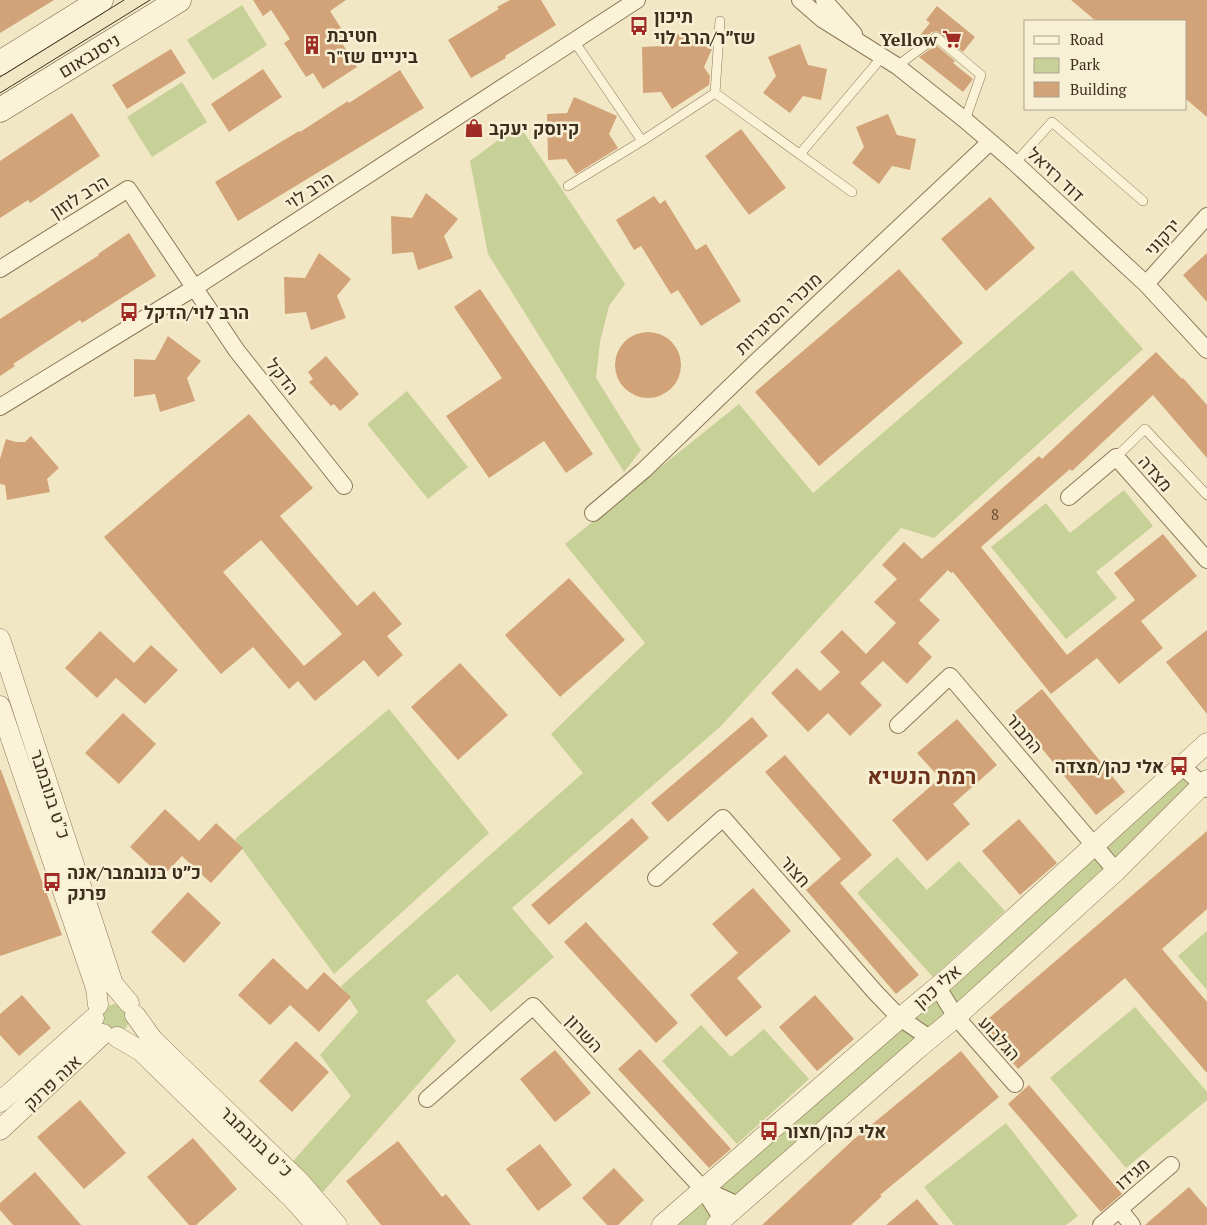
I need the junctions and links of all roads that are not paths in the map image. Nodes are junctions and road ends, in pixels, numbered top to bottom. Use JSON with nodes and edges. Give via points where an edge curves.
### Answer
{"nodes":[{"id":1,"x":101,"y":0,"type":"edge"},
{"id":2,"x":179,"y":0,"type":"edge"},
{"id":3,"x":637,"y":0,"type":"edge"},
{"id":4,"x":820,"y":5,"type":"edge"},
{"id":5,"x":720,"y":21,"type":"dead end"},
{"id":6,"x":574,"y":41,"type":"junction"},
{"id":7,"x":882,"y":57,"type":"junction"},
{"id":8,"x":0,"y":63,"type":"edge"},
{"id":9,"x":897,"y":66,"type":"junction"},
{"id":10,"x":716,"y":93,"type":"junction"},
{"id":11,"x":0,"y":110,"type":"edge"},
{"id":12,"x":965,"y":120,"type":"junction"},
{"id":13,"x":642,"y":141,"type":"junction"},
{"id":14,"x":990,"y":142,"type":"junction"},
{"id":15,"x":800,"y":154,"type":"junction"},
{"id":16,"x":1015,"y":163,"type":"junction"},
{"id":17,"x":568,"y":186,"type":"dead end"},
{"id":18,"x":852,"y":192,"type":"dead end"},
{"id":19,"x":1143,"y":201,"type":"dead end"},
{"id":20,"x":1207,"y":216,"type":"edge"},
{"id":21,"x":0,"y":269,"type":"edge"},
{"id":22,"x":1146,"y":284,"type":"junction"},
{"id":23,"x":194,"y":288,"type":"junction"},
{"id":24,"x":1207,"y":350,"type":"edge"},
{"id":25,"x":0,"y":407,"type":"edge"},
{"id":26,"x":1116,"y":457,"type":"junction"},
{"id":27,"x":344,"y":486,"type":"dead end"},
{"id":28,"x":1207,"y":495,"type":"edge"},
{"id":29,"x":1069,"y":497,"type":"dead end"},
{"id":30,"x":593,"y":513,"type":"dead end"},
{"id":31,"x":1207,"y":560,"type":"edge"},
{"id":32,"x":0,"y":639,"type":"edge"},
{"id":33,"x":0,"y":706,"type":"edge"},
{"id":34,"x":898,"y":725,"type":"dead end"},
{"id":35,"x":1207,"y":743,"type":"edge"},
{"id":36,"x":1182,"y":766,"type":"junction"},
{"id":37,"x":1206,"y":784,"type":"edge"},
{"id":38,"x":1094,"y":846,"type":"junction"},
{"id":39,"x":1116,"y":870,"type":"junction"},
{"id":40,"x":656,"y":878,"type":"dead end"},
{"id":41,"x":930,"y":992,"type":"junction"},
{"id":42,"x":132,"y":1009,"type":"junction"},
{"id":43,"x":900,"y":1018,"type":"junction"},
{"id":44,"x":956,"y":1018,"type":"junction"},
{"id":45,"x":103,"y":1024,"type":"junction"},
{"id":46,"x":931,"y":1039,"type":"junction"},
{"id":47,"x":915,"y":1051,"type":"junction"},
{"id":48,"x":1015,"y":1084,"type":"dead end"},
{"id":49,"x":427,"y":1099,"type":"dead end"},
{"id":50,"x":0,"y":1102,"type":"edge"},
{"id":51,"x":0,"y":1130,"type":"edge"},
{"id":52,"x":1171,"y":1165,"type":"dead end"},
{"id":53,"x":703,"y":1189,"type":"junction"},
{"id":54,"x":738,"y":1205,"type":"junction"},
{"id":55,"x":1120,"y":1210,"type":"junction"},
{"id":56,"x":671,"y":1222,"type":"edge"},
{"id":57,"x":719,"y":1222,"type":"edge"},
{"id":58,"x":316,"y":1225,"type":"edge"},
{"id":59,"x":337,"y":1225,"type":"edge"},
{"id":60,"x":1101,"y":1225,"type":"edge"},
{"id":61,"x":1132,"y":1225,"type":"edge"}],
"edges":[{"from":1,"to":8,"type":"main road"},
{"from":2,"to":11,"type":"main road","name":"ניסנבאום"},
{"from":3,"to":6,"type":"street","name":"הרב לוי"},
{"from":4,"to":7,"type":"street","name":"דוד רזיאל"},
{"from":5,"to":10,"type":"lane"},
{"from":6,"to":13,"type":"lane"},
{"from":6,"to":23,"type":"street","name":"הרב לוי"},
{"from":7,"to":9,"type":"street","name":"דוד רזיאל"},
{"from":7,"to":15,"type":"lane"},
{"from":9,"to":12,"type":"street","name":"דוד רזיאל"},
{"from":9,"to":12,"type":"lane","via":[[936,38],[981,74]]},
{"from":10,"to":13,"type":"lane"},
{"from":10,"to":15,"type":"lane"},
{"from":12,"to":14,"type":"street","name":"דוד רזיאל"},
{"from":13,"to":17,"type":"lane"},
{"from":14,"to":16,"type":"street","name":"דוד רזיאל"},
{"from":14,"to":30,"type":"street","name":"מוכרי הסיגריות","via":[[644,470]]},
{"from":15,"to":18,"type":"lane"},
{"from":16,"to":19,"type":"lane","via":[[1052,122]]},
{"from":16,"to":22,"type":"street","name":"דוד רזיאל"},
{"from":20,"to":22,"type":"street","name":"ירקוני"},
{"from":21,"to":23,"type":"street","name":"הרב לוזון","via":[[128,188]]},
{"from":22,"to":24,"type":"street","name":"דוד רזיאל"},
{"from":23,"to":25,"type":"street","name":"הרב לוי"},
{"from":23,"to":27,"type":"street","name":"הדקל","via":[[237,351]]},
{"from":26,"to":28,"type":"lane","via":[[1145,429]]},
{"from":26,"to":29,"type":"street","name":"מצדה"},
{"from":26,"to":31,"type":"street","name":"מצדה"},
{"from":32,"to":42,"type":"street","name":"כ\"ט בנובמבר","via":[[113,984]]},
{"from":33,"to":45,"type":"street","name":"כ\"ט בנובמבר","via":[[96,988]]},
{"from":34,"to":38,"type":"street","name":"התבור","via":[[950,676]]},
{"from":35,"to":36,"type":"street","name":"אלי כהן"},
{"from":36,"to":37,"type":"street"},
{"from":36,"to":38,"type":"street","name":"אלי כהן"},
{"from":37,"to":39,"type":"street","name":"אלי כהן"},
{"from":38,"to":39,"type":"street","name":"התבור"},
{"from":38,"to":41,"type":"street","name":"אלי כהן"},
{"from":39,"to":44,"type":"street","name":"אלי כהן"},
{"from":40,"to":43,"type":"street","name":"חצור","via":[[723,818]]},
{"from":41,"to":43,"type":"street","name":"אלי כהן"},
{"from":41,"to":44,"type":"street","name":"הגלבוע"},
{"from":42,"to":45,"type":"street","via":[[131,1029],[124,1035]]},
{"from":42,"to":45,"type":"street","via":[[118,997],[104,999]]},
{"from":42,"to":59,"type":"street","name":"כ\"ט בנובמבר","via":[[153,1040],[300,1182]]},
{"from":43,"to":46,"type":"street","name":"חצור"},
{"from":43,"to":47,"type":"street","name":"חצור"},
{"from":43,"to":53,"type":"street","name":"אלי כהן"},
{"from":44,"to":46,"type":"street","name":"אלי כהן"},
{"from":44,"to":48,"type":"street","name":"הגלבוע"},
{"from":45,"to":50,"type":"street","name":"אנה פרנק"},
{"from":45,"to":51,"type":"street","name":"אנה פרנק"},
{"from":45,"to":58,"type":"street","name":"כ\"ט בנובמבר","via":[[141,1051]]},
{"from":46,"to":47,"type":"street","name":"אלי כהן"},
{"from":47,"to":54,"type":"street","name":"אלי כהן"},
{"from":49,"to":53,"type":"street","name":"השרון","via":[[533,1006]]},
{"from":52,"to":55,"type":"street","name":"מגידו"},
{"from":53,"to":54,"type":"street","name":"השרון"},
{"from":53,"to":56,"type":"street","name":"אלי כהן"},
{"from":53,"to":57,"type":"street","name":"השרון"},
{"from":54,"to":57,"type":"street","name":"אלי כהן"},
{"from":55,"to":60,"type":"street","name":"מגידו"},
{"from":55,"to":61,"type":"street","name":"מגידו"}]}
